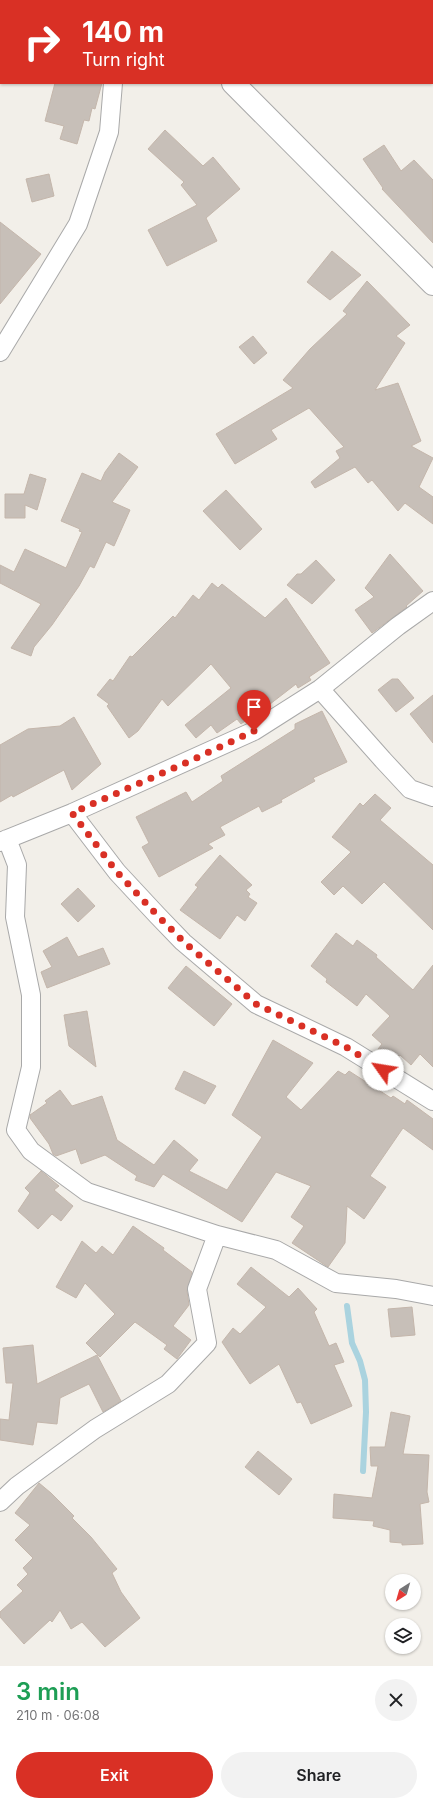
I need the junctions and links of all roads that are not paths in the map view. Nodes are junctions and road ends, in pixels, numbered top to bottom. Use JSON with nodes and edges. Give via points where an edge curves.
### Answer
{"nodes":[{"id":1,"x":113,"y":84,"type":"edge"},
{"id":2,"x":235,"y":84,"type":"edge"},
{"id":3,"x":433,"y":284,"type":"edge"},
{"id":4,"x":0,"y":352,"type":"edge"},
{"id":5,"x":433,"y":601,"type":"edge"},
{"id":6,"x":320,"y":689,"type":"junction"},
{"id":7,"x":433,"y":797,"type":"edge"},
{"id":8,"x":72,"y":813,"type":"junction"},
{"id":9,"x":4,"y":841,"type":"edge"},
{"id":10,"x":433,"y":1101,"type":"edge"},
{"id":11,"x":217,"y":1234,"type":"junction"},
{"id":12,"x":433,"y":1296,"type":"edge"},
{"id":13,"x":0,"y":1502,"type":"edge"}],
"edges":[{"from":1,"to":4,"type":"street","via":[[109,132],[78,224]]},
{"from":2,"to":3,"type":"street"},
{"from":5,"to":6,"type":"street"},
{"from":6,"to":7,"type":"street","via":[[410,789]]},
{"from":6,"to":8,"type":"street","via":[[254,731]]},
{"from":8,"to":9,"type":"street"},
{"from":8,"to":10,"type":"street","via":[[117,872],[157,915],[184,942],[256,1004],[346,1047]]},
{"from":9,"to":11,"type":"street","via":[[17,865],[15,917],[31,995],[31,1067],[16,1130],[31,1151],[87,1192]]},
{"from":11,"to":12,"type":"street","via":[[276,1250],[336,1283],[396,1289]]},
{"from":11,"to":13,"type":"street","via":[[197,1289],[207,1343],[168,1384],[95,1429],[17,1486]]}]}
